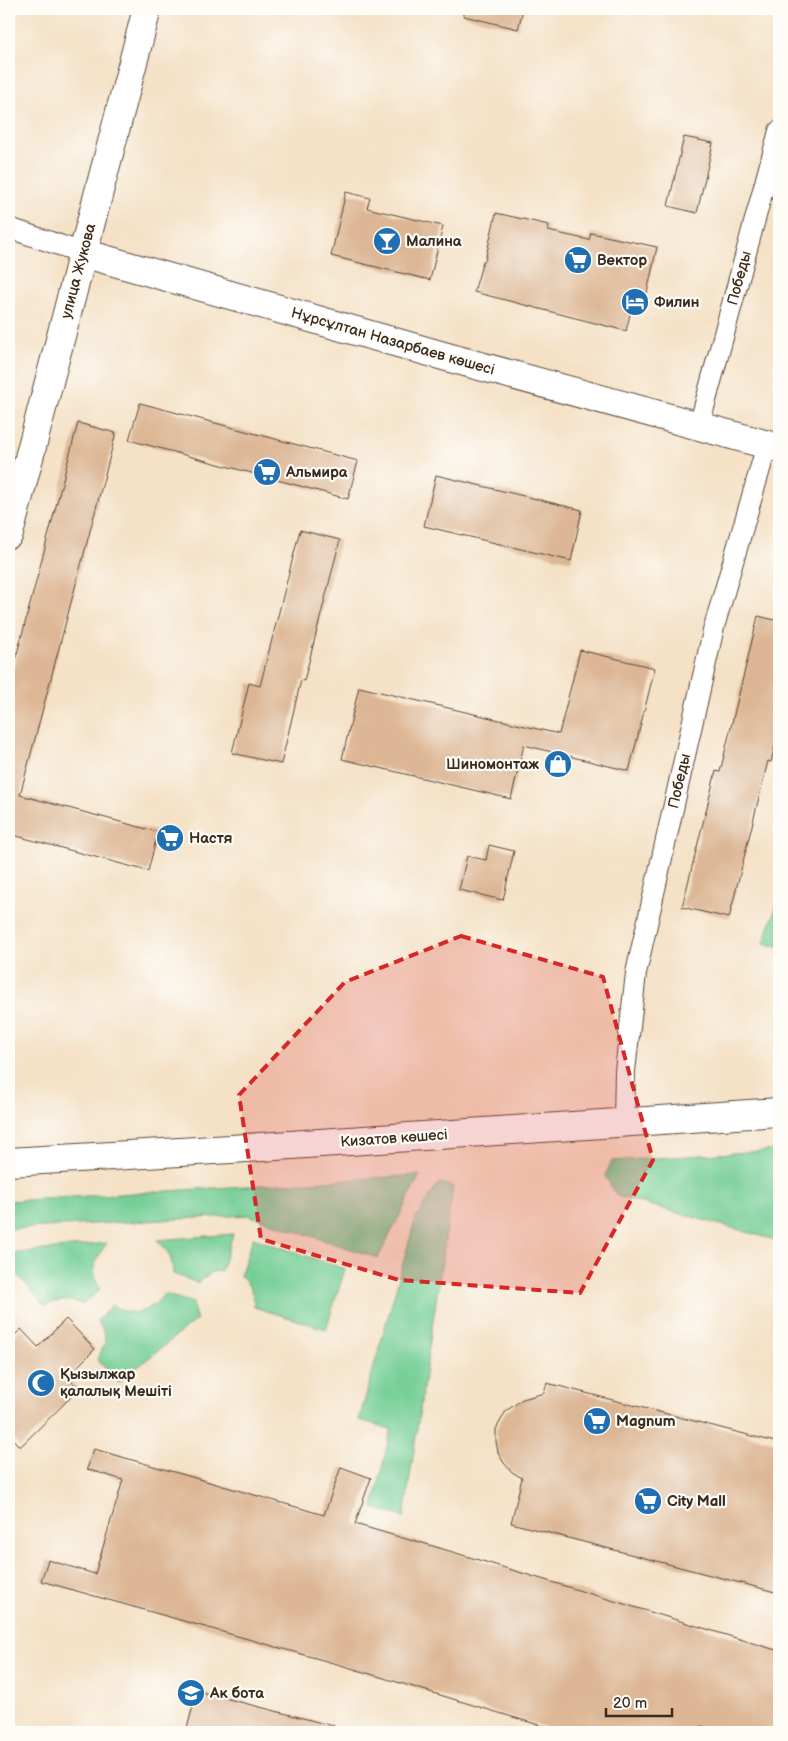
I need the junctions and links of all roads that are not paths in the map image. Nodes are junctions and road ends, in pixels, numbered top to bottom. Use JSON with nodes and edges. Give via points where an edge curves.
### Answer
{"nodes":[{"id":1,"x":147,"y":9,"type":"edge"},
{"id":2,"x":779,"y":131,"type":"edge"},
{"id":3,"x":9,"y":228,"type":"edge"},
{"id":4,"x":83,"y":253,"type":"junction"},
{"id":5,"x":699,"y":426,"type":"junction"},
{"id":6,"x":773,"y":446,"type":"edge"},
{"id":7,"x":9,"y":534,"type":"edge"},
{"id":8,"x":779,"y":1112,"type":"edge"},
{"id":9,"x":624,"y":1123,"type":"junction"},
{"id":10,"x":9,"y":1162,"type":"edge"}],
"edges":[{"from":1,"to":4,"type":"main road","name":"улица Жукова"},
{"from":2,"to":5,"type":"street","name":"Победы"},
{"from":3,"to":4,"type":"street","name":"Нұрсұлтан Назарбаев көшесі"},
{"from":4,"to":5,"type":"main road","name":"Нұрсұлтан Назарбаев көшесі"},
{"from":4,"to":7,"type":"main road","name":"улица Жукова"},
{"from":5,"to":6,"type":"main road","name":"Нұрсұлтан Назарбаев көшесі"},
{"from":6,"to":9,"type":"street","name":"Победы","via":[[714,628],[636,974],[624,1071]]},
{"from":8,"to":9,"type":"main road","name":"Кизатов көшесі"},
{"from":9,"to":10,"type":"main road","name":"Кизатов көшесі"}]}
